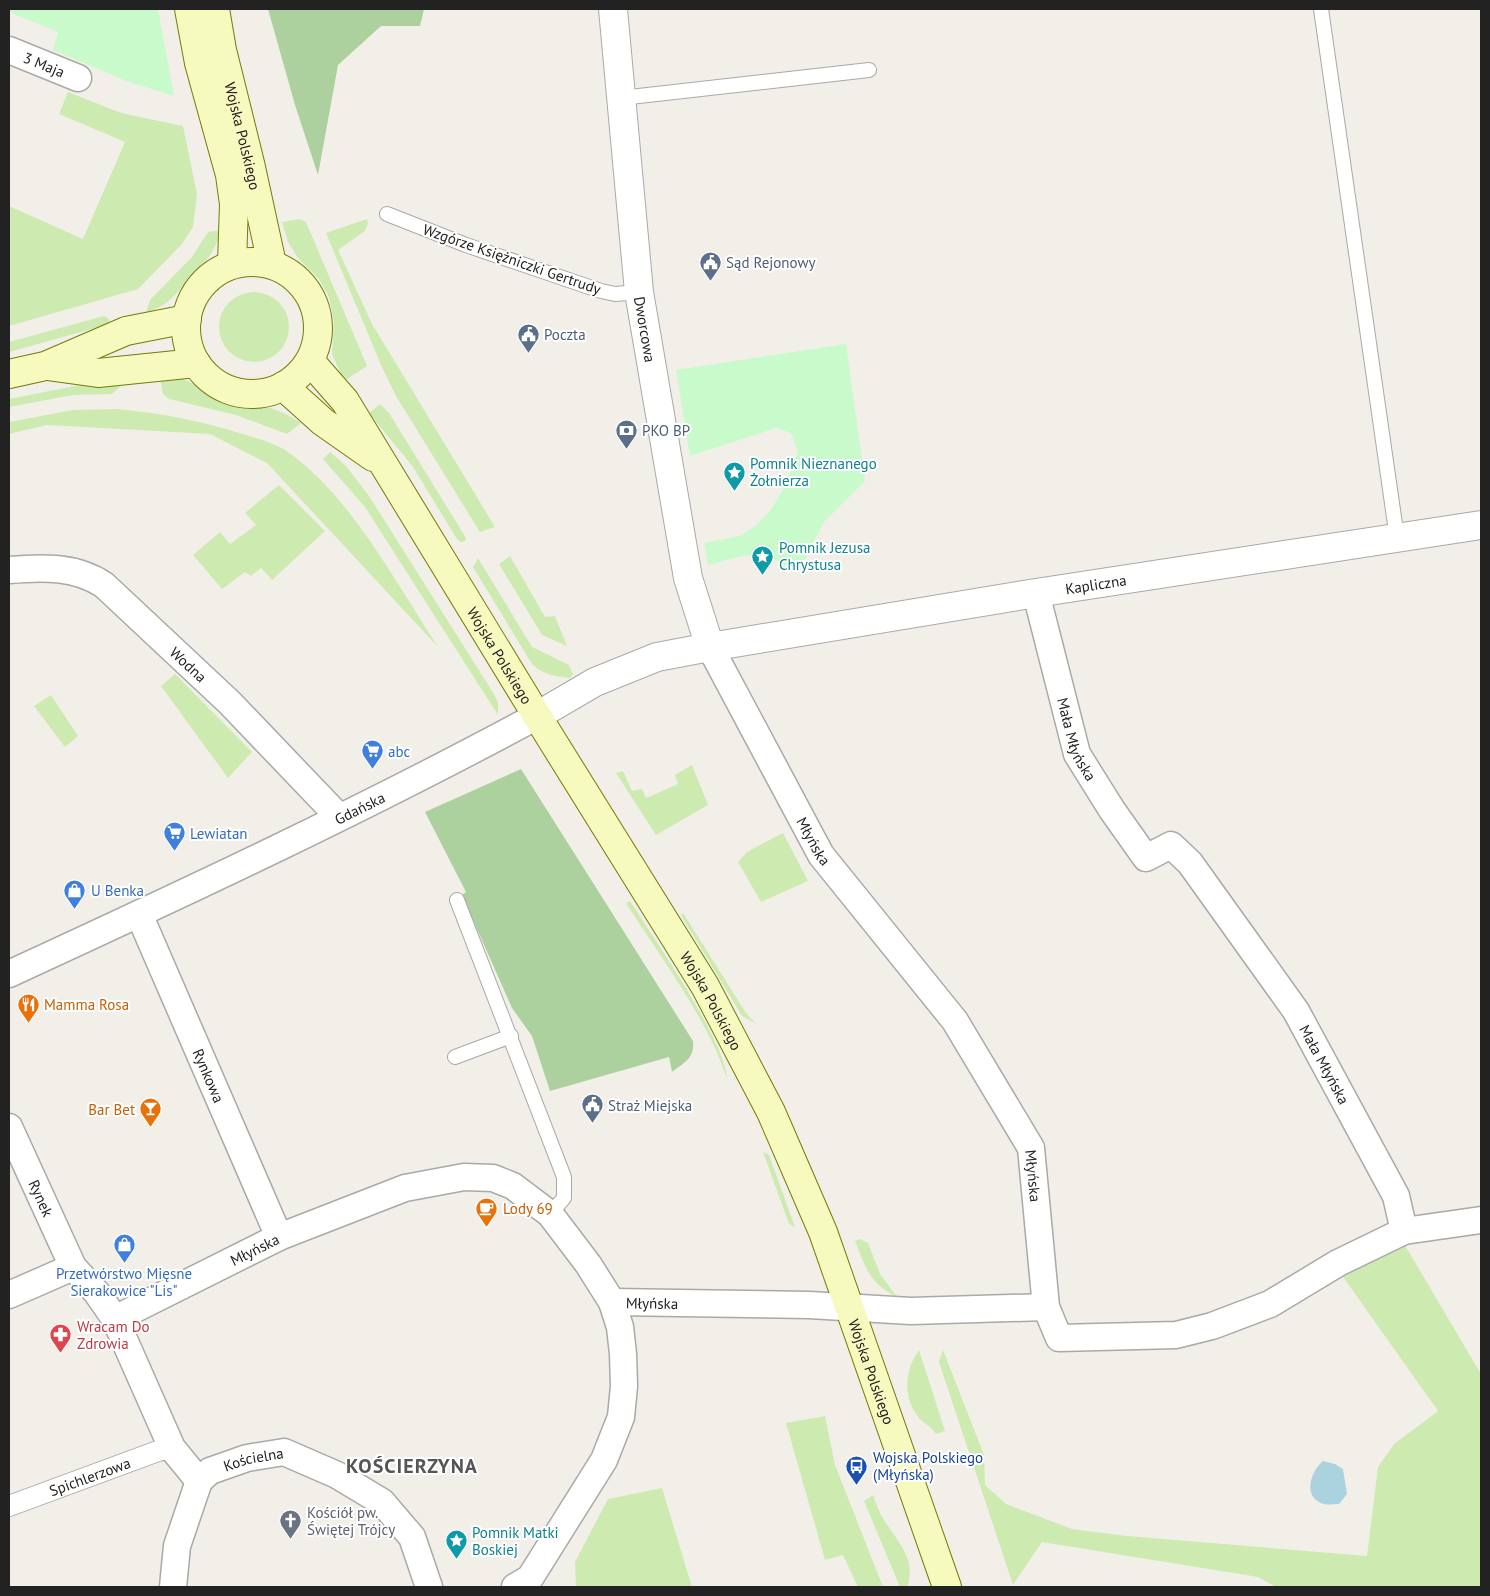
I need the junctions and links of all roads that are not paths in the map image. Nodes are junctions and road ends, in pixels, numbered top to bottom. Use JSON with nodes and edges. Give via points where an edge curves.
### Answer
{"nodes":[{"id":1,"x":189,"y":9,"type":"edge"},
{"id":2,"x":215,"y":9,"type":"edge"},
{"id":3,"x":613,"y":9,"type":"edge"},
{"id":4,"x":1321,"y":9,"type":"edge"},
{"id":5,"x":9,"y":50,"type":"edge"},
{"id":6,"x":869,"y":70,"type":"dead end"},
{"id":7,"x":78,"y":78,"type":"dead end"},
{"id":8,"x":621,"y":98,"type":"junction"},
{"id":9,"x":387,"y":214,"type":"dead end"},
{"id":10,"x":232,"y":264,"type":"junction"},
{"id":11,"x":272,"y":264,"type":"junction"},
{"id":12,"x":639,"y":292,"type":"junction"},
{"id":13,"x":187,"y":319,"type":"junction"},
{"id":14,"x":310,"y":361,"type":"junction"},
{"id":15,"x":196,"y":363,"type":"junction"},
{"id":16,"x":45,"y":366,"type":"junction"},
{"id":17,"x":9,"y":374,"type":"edge"},
{"id":18,"x":283,"y":386,"type":"junction"},
{"id":19,"x":381,"y":462,"type":"junction"},
{"id":20,"x":1481,"y":525,"type":"edge"},
{"id":21,"x":1397,"y":538,"type":"junction"},
{"id":22,"x":9,"y":570,"type":"edge"},
{"id":23,"x":1036,"y":593,"type":"junction"},
{"id":24,"x":710,"y":647,"type":"junction"},
{"id":25,"x":537,"y":716,"type":"junction"},
{"id":26,"x":340,"y":816,"type":"junction"},
{"id":27,"x":457,"y":900,"type":"dead end"},
{"id":28,"x":139,"y":914,"type":"junction"},
{"id":29,"x":9,"y":974,"type":"edge"},
{"id":30,"x":511,"y":1036,"type":"junction"},
{"id":31,"x":456,"y":1057,"type":"dead end"},
{"id":32,"x":9,"y":1127,"type":"edge"},
{"id":33,"x":550,"y":1214,"type":"junction"},
{"id":34,"x":1481,"y":1220,"type":"edge"},
{"id":35,"x":1404,"y":1231,"type":"junction"},
{"id":36,"x":278,"y":1236,"type":"junction"},
{"id":37,"x":73,"y":1268,"type":"junction"},
{"id":38,"x":9,"y":1295,"type":"edge"},
{"id":39,"x":612,"y":1302,"type":"junction"},
{"id":40,"x":851,"y":1307,"type":"junction"},
{"id":41,"x":1046,"y":1307,"type":"junction"},
{"id":42,"x":115,"y":1319,"type":"junction"},
{"id":43,"x":172,"y":1448,"type":"junction"},
{"id":44,"x":199,"y":1481,"type":"junction"},
{"id":45,"x":9,"y":1506,"type":"edge"},
{"id":46,"x":526,"y":1584,"type":"edge"},
{"id":47,"x":174,"y":1587,"type":"edge"},
{"id":48,"x":429,"y":1587,"type":"edge"},
{"id":49,"x":947,"y":1587,"type":"edge"}],
"edges":[{"from":1,"to":10,"type":"main road","name":"Wojska Polskiego","via":[[199,63],[230,175],[234,204]]},
{"from":2,"to":11,"type":"main road","name":"Wojska Polskiego"},
{"from":3,"to":8,"type":"street","name":"Dworcowa"},
{"from":4,"to":21,"type":"lane"},
{"from":5,"to":7,"type":"street","name":"3 Maja"},
{"from":6,"to":8,"type":"lane"},
{"from":8,"to":12,"type":"street","name":"Dworcowa"},
{"from":9,"to":12,"type":"lane","name":"Wzgórze Księżniczki Gertrudy","via":[[601,291],[615,294]]},
{"from":10,"to":11,"type":"main road","via":[[252,261]]},
{"from":10,"to":13,"type":"main road","via":[[216,272],[202,285],[192,300]]},
{"from":11,"to":14,"type":"main road","via":[[290,273],[304,286],[314,304],[319,323],[317,343]]},
{"from":12,"to":24,"type":"street","name":"Dworcowa","via":[[688,578]]},
{"from":13,"to":15,"type":"main road","via":[[187,342]]},
{"from":13,"to":16,"type":"main road","via":[[126,331]]},
{"from":14,"to":18,"type":"main road","via":[[298,376]]},
{"from":14,"to":19,"type":"main road","name":"Wojska Polskiego","via":[[345,401]]},
{"from":15,"to":16,"type":"main road","via":[[98,373]]},
{"from":15,"to":18,"type":"main road","via":[[206,376],[235,392],[252,394]]},
{"from":16,"to":17,"type":"main road"},
{"from":18,"to":19,"type":"main road","name":"Wojska Polskiego","via":[[323,422]]},
{"from":19,"to":25,"type":"main road","name":"Wojska Polskiego"},
{"from":20,"to":21,"type":"street","name":"Kapliczna"},
{"from":21,"to":23,"type":"street","name":"Kapliczna"},
{"from":22,"to":26,"type":"street","name":"Wodna","via":[[60,569],[91,576],[104,585],[230,703]]},
{"from":23,"to":24,"type":"street","name":"Kapliczna"},
{"from":23,"to":35,"type":"street","name":"Mała Młyńska","via":[[1077,754],[1146,858],[1171,845],[1190,863],[1296,1011],[1396,1196]]},
{"from":24,"to":25,"type":"street","name":"Gdańska","via":[[657,657],[595,682]]},
{"from":24,"to":41,"type":"street","name":"Młyńska","via":[[821,855],[954,1021],[1031,1148]]},
{"from":25,"to":26,"type":"street","name":"Gdańska"},
{"from":25,"to":40,"type":"main road","name":"Wojska Polskiego","via":[[705,986],[771,1112],[824,1232]]},
{"from":26,"to":28,"type":"street","name":"Gdańska"},
{"from":27,"to":30,"type":"lane"},
{"from":28,"to":29,"type":"street","name":"Gdańska"},
{"from":28,"to":36,"type":"street","name":"Rynkowa"},
{"from":30,"to":31,"type":"lane"},
{"from":30,"to":33,"type":"lane","via":[[564,1176],[564,1198]]},
{"from":32,"to":37,"type":"street","name":"Rynek"},
{"from":33,"to":36,"type":"street","name":"Młyńska","via":[[513,1186],[493,1178],[464,1177],[405,1188]]},
{"from":33,"to":39,"type":"street","name":"Młyńska"},
{"from":34,"to":35,"type":"street"},
{"from":35,"to":41,"type":"street","via":[[1338,1263],[1270,1304],[1212,1326],[1176,1334],[1059,1338]]},
{"from":36,"to":42,"type":"street","name":"Młyńska"},
{"from":37,"to":38,"type":"street"},
{"from":37,"to":42,"type":"street","name":"Rynek"},
{"from":39,"to":40,"type":"street","name":"Młyńska"},
{"from":39,"to":46,"type":"street","name":"Młyńska","via":[[620,1327],[623,1354],[621,1418],[604,1460]]},
{"from":40,"to":41,"type":"street","name":"Młyńska","via":[[911,1311]]},
{"from":40,"to":49,"type":"main road","name":"Wojska Polskiego"},
{"from":42,"to":43,"type":"street"},
{"from":43,"to":44,"type":"street"},
{"from":43,"to":45,"type":"street","name":"Spichlerzowa"},
{"from":44,"to":47,"type":"street","via":[[177,1546]]},
{"from":44,"to":48,"type":"street","name":"Kościelna","via":[[210,1471],[246,1458],[284,1452],[337,1475],[382,1502],[412,1536]]}]}
